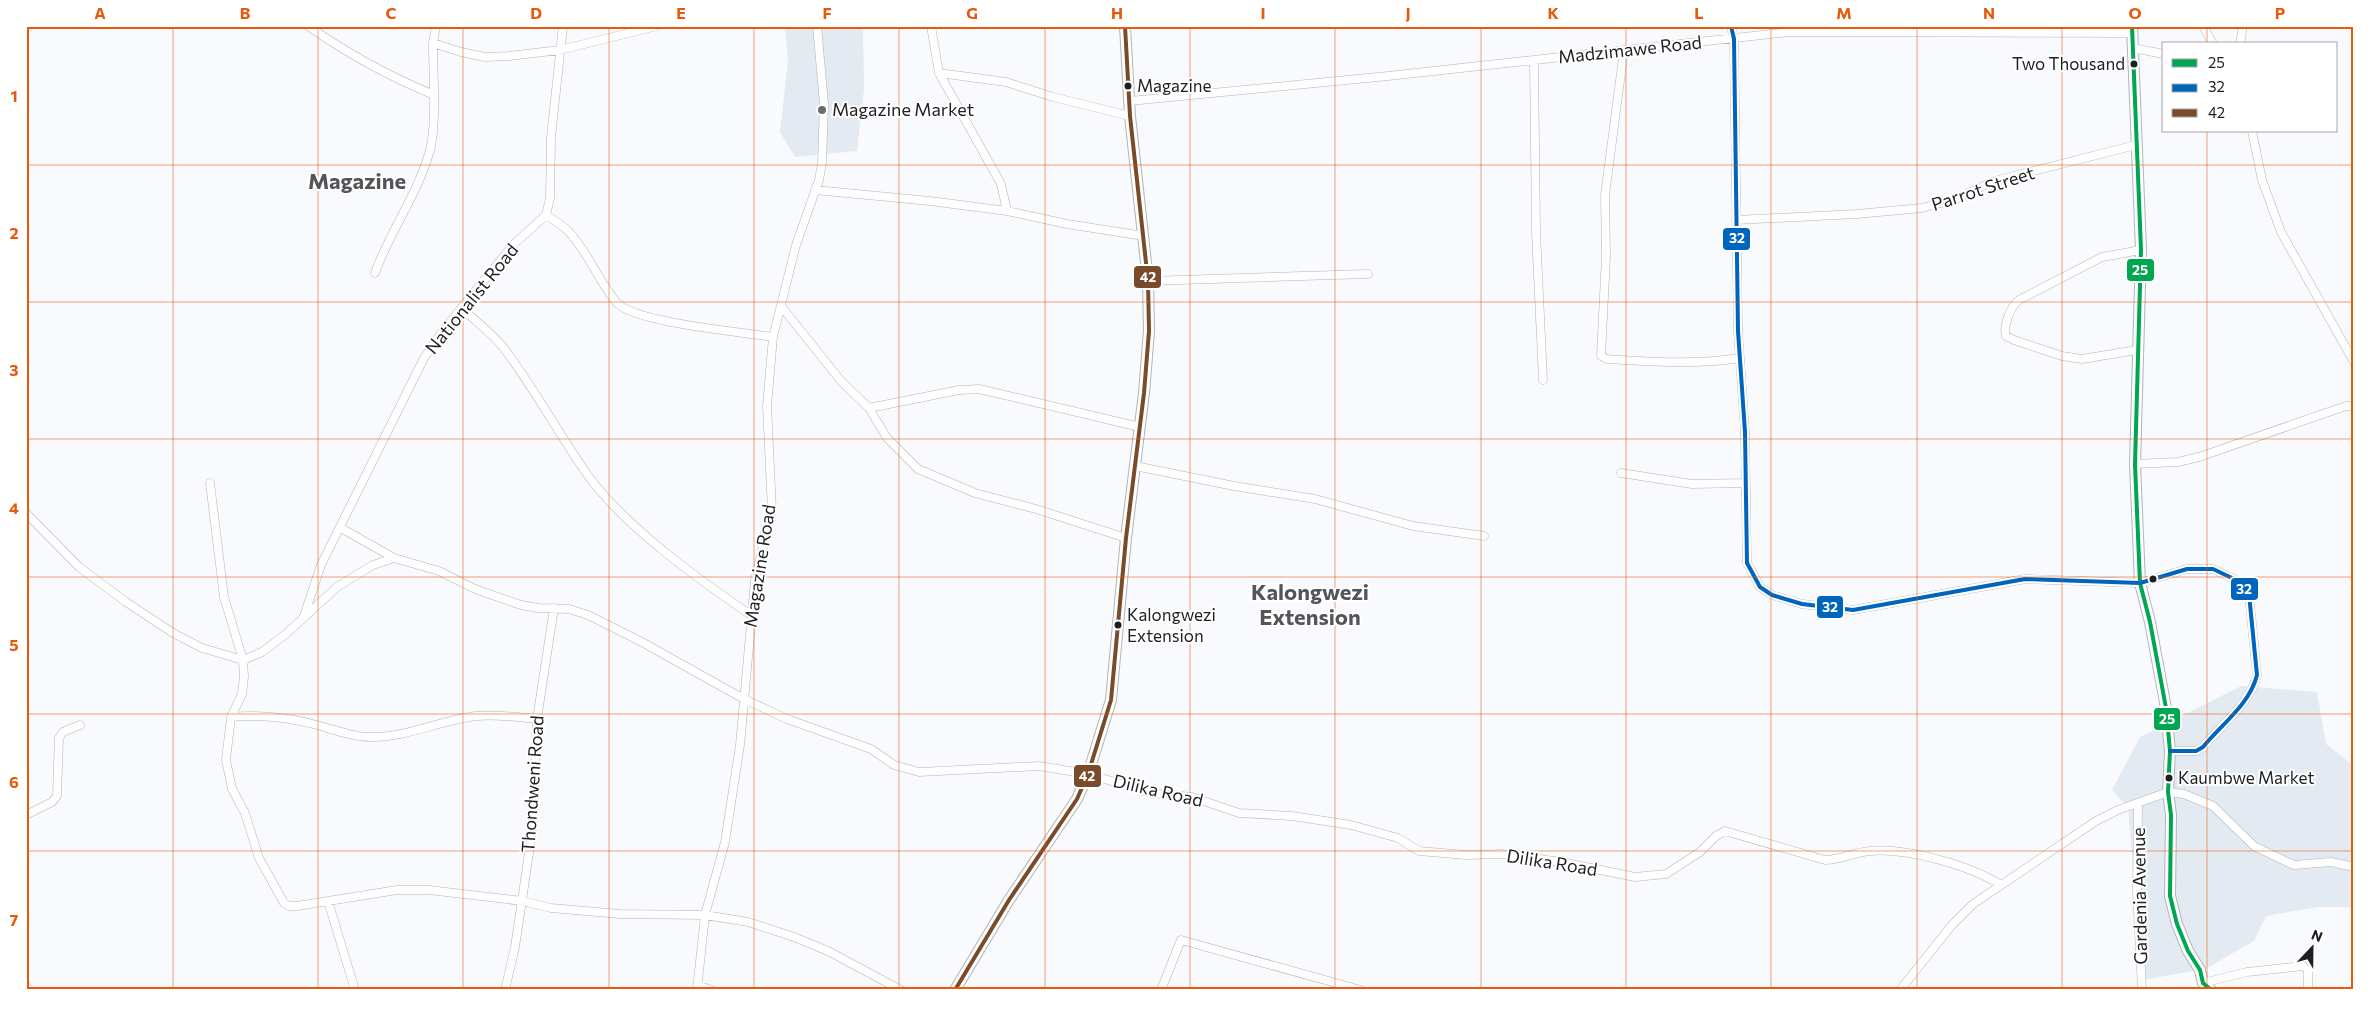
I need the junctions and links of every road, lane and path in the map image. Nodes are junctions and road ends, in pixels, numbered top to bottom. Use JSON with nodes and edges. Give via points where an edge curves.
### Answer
{"nodes":[{"id":1,"x":308,"y":26,"type":"edge"},
{"id":2,"x":436,"y":26,"type":"edge"},
{"id":3,"x":563,"y":26,"type":"edge"},
{"id":4,"x":657,"y":26,"type":"edge"},
{"id":5,"x":818,"y":26,"type":"edge"},
{"id":6,"x":931,"y":26,"type":"edge"},
{"id":7,"x":1125,"y":26,"type":"edge"},
{"id":8,"x":1731,"y":26,"type":"edge"},
{"id":9,"x":2203,"y":26,"type":"edge"},
{"id":10,"x":2243,"y":26,"type":"edge"},
{"id":11,"x":2132,"y":30,"type":"edge"},
{"id":12,"x":1734,"y":39,"type":"junction"},
{"id":13,"x":433,"y":42,"type":"junction"},
{"id":14,"x":2212,"y":42,"type":"edge"},
{"id":15,"x":2240,"y":42,"type":"edge"},
{"id":16,"x":2132,"y":48,"type":"junction"},
{"id":17,"x":560,"y":50,"type":"junction"},
{"id":18,"x":1624,"y":50,"type":"junction"},
{"id":19,"x":2162,"y":54,"type":"edge"},
{"id":20,"x":1534,"y":60,"type":"junction"},
{"id":21,"x":939,"y":73,"type":"junction"},
{"id":22,"x":432,"y":94,"type":"junction"},
{"id":23,"x":1130,"y":101,"type":"junction"},
{"id":24,"x":1130,"y":116,"type":"junction"},
{"id":25,"x":2252,"y":132,"type":"edge"},
{"id":26,"x":2136,"y":146,"type":"junction"},
{"id":27,"x":814,"y":190,"type":"junction"},
{"id":28,"x":1007,"y":211,"type":"junction"},
{"id":29,"x":546,"y":215,"type":"junction"},
{"id":30,"x":1736,"y":220,"type":"junction"},
{"id":31,"x":1144,"y":236,"type":"junction"},
{"id":32,"x":2141,"y":250,"type":"junction"},
{"id":33,"x":375,"y":274,"type":"dead end"},
{"id":34,"x":1368,"y":274,"type":"dead end"},
{"id":35,"x":1148,"y":281,"type":"junction"},
{"id":36,"x":781,"y":306,"type":"junction"},
{"id":37,"x":462,"y":308,"type":"junction"},
{"id":38,"x":773,"y":337,"type":"junction"},
{"id":39,"x":2137,"y":350,"type":"junction"},
{"id":40,"x":1740,"y":358,"type":"junction"},
{"id":41,"x":2354,"y":362,"type":"edge"},
{"id":42,"x":1543,"y":380,"type":"dead end"},
{"id":43,"x":2354,"y":406,"type":"edge"},
{"id":44,"x":868,"y":408,"type":"junction"},
{"id":45,"x":1140,"y":427,"type":"junction"},
{"id":46,"x":2136,"y":464,"type":"junction"},
{"id":47,"x":1135,"y":466,"type":"junction"},
{"id":48,"x":1621,"y":473,"type":"dead end"},
{"id":49,"x":210,"y":483,"type":"dead end"},
{"id":50,"x":1745,"y":483,"type":"junction"},
{"id":51,"x":26,"y":513,"type":"edge"},
{"id":52,"x":341,"y":528,"type":"junction"},
{"id":53,"x":1484,"y":536,"type":"dead end"},
{"id":54,"x":1126,"y":538,"type":"junction"},
{"id":55,"x":394,"y":558,"type":"junction"},
{"id":56,"x":2140,"y":583,"type":"junction"},
{"id":57,"x":554,"y":608,"type":"junction"},
{"id":58,"x":751,"y":615,"type":"junction"},
{"id":59,"x":303,"y":618,"type":"junction"},
{"id":60,"x":244,"y":660,"type":"junction"},
{"id":61,"x":744,"y":699,"type":"junction"},
{"id":62,"x":231,"y":717,"type":"junction"},
{"id":63,"x":537,"y":719,"type":"junction"},
{"id":64,"x":80,"y":725,"type":"dead end"},
{"id":65,"x":2170,"y":751,"type":"junction"},
{"id":66,"x":1088,"y":774,"type":"junction"},
{"id":67,"x":2168,"y":792,"type":"junction"},
{"id":68,"x":2138,"y":803,"type":"junction"},
{"id":69,"x":26,"y":815,"type":"edge"},
{"id":70,"x":2354,"y":867,"type":"edge"},
{"id":71,"x":2001,"y":885,"type":"junction"},
{"id":72,"x":328,"y":901,"type":"junction"},
{"id":73,"x":522,"y":901,"type":"junction"},
{"id":74,"x":705,"y":915,"type":"junction"},
{"id":75,"x":26,"y":986,"type":"edge"},
{"id":76,"x":2207,"y":986,"type":"edge"},
{"id":77,"x":697,"y":988,"type":"edge"},
{"id":78,"x":29,"y":990,"type":"edge"},
{"id":79,"x":356,"y":990,"type":"edge"},
{"id":80,"x":505,"y":990,"type":"edge"},
{"id":81,"x":712,"y":990,"type":"edge"},
{"id":82,"x":901,"y":990,"type":"edge"},
{"id":83,"x":955,"y":990,"type":"edge"},
{"id":84,"x":1161,"y":990,"type":"edge"},
{"id":85,"x":1361,"y":990,"type":"edge"},
{"id":86,"x":1900,"y":990,"type":"edge"},
{"id":87,"x":2142,"y":990,"type":"edge"},
{"id":88,"x":2308,"y":990,"type":"edge"}],
"edges":[{"from":1,"to":22,"type":"street","via":[[348,53]]},
{"from":2,"to":13,"type":"street"},
{"from":3,"to":17,"type":"street"},
{"from":4,"to":17,"type":"street"},
{"from":5,"to":27,"type":"street","name":"Magazine Road","via":[[824,137],[822,163]]},
{"from":6,"to":21,"type":"street"},
{"from":7,"to":23,"type":"street"},
{"from":8,"to":12,"type":"street"},
{"from":9,"to":14,"type":"street"},
{"from":10,"to":15,"type":"street"},
{"from":11,"to":12,"type":"street","name":"Madzimawe Road","via":[[1790,32]]},
{"from":11,"to":16,"type":"street"},
{"from":12,"to":18,"type":"street","name":"Madzimawe Road"},
{"from":12,"to":30,"type":"street"},
{"from":13,"to":17,"type":"street","via":[[485,57]]},
{"from":13,"to":22,"type":"street"},
{"from":16,"to":19,"type":"street"},
{"from":16,"to":26,"type":"street"},
{"from":17,"to":29,"type":"street","via":[[551,137],[550,198]]},
{"from":18,"to":20,"type":"street","name":"Madzimawe Road"},
{"from":18,"to":40,"type":"street","via":[[1605,195],[1606,256],[1601,356],[1661,363],[1711,363]]},
{"from":20,"to":23,"type":"street","name":"Madzimawe Road"},
{"from":20,"to":42,"type":"street","via":[[1536,232]]},
{"from":21,"to":24,"type":"street","via":[[1006,82]]},
{"from":21,"to":28,"type":"street","via":[[1001,184]]},
{"from":22,"to":33,"type":"street","via":[[431,148],[420,180],[381,255]]},
{"from":23,"to":24,"type":"street"},
{"from":24,"to":31,"type":"street"},
{"from":25,"to":41,"type":"street","via":[[2262,180],[2281,232]]},
{"from":26,"to":30,"type":"street","name":"Parrot Street","via":[[2002,179],[1956,199],[1922,208]]},
{"from":26,"to":32,"type":"street"},
{"from":27,"to":28,"type":"street"},
{"from":27,"to":36,"type":"street","name":"Magazine Road"},
{"from":28,"to":31,"type":"street"},
{"from":29,"to":37,"type":"street","name":"Nationalist Road","via":[[513,245]]},
{"from":29,"to":38,"type":"street","via":[[570,233],[618,304],[625,309],[662,320]]},
{"from":30,"to":40,"type":"street"},
{"from":31,"to":35,"type":"street"},
{"from":32,"to":39,"type":"street"},
{"from":32,"to":39,"type":"street","via":[[2102,257],[2019,300],[2012,306],[2005,330],[2006,336],[2014,340],[2062,356],[2082,359]]},
{"from":34,"to":35,"type":"street"},
{"from":35,"to":45,"type":"street","via":[[1149,331]]},
{"from":36,"to":38,"type":"street","name":"Magazine Road"},
{"from":36,"to":44,"type":"street"},
{"from":37,"to":52,"type":"street","name":"Nationalist Road","via":[[424,358]]},
{"from":37,"to":58,"type":"street","via":[[502,346],[590,478],[619,510],[708,586]]},
{"from":38,"to":58,"type":"street","name":"Magazine Road","via":[[768,406],[772,510],[755,580]]},
{"from":39,"to":46,"type":"street"},
{"from":40,"to":50,"type":"street"},
{"from":43,"to":46,"type":"street","via":[[2346,406],[2199,457],[2178,462]]},
{"from":44,"to":45,"type":"street","via":[[978,389]]},
{"from":44,"to":54,"type":"street","via":[[904,457],[930,476],[975,493]]},
{"from":45,"to":47,"type":"street"},
{"from":46,"to":56,"type":"street"},
{"from":47,"to":53,"type":"street","via":[[1315,499],[1413,526]]},
{"from":47,"to":54,"type":"street"},
{"from":48,"to":50,"type":"street","via":[[1692,484]]},
{"from":49,"to":60,"type":"street","via":[[224,597]]},
{"from":50,"to":56,"type":"street","via":[[1747,562],[1752,576],[1772,595],[1802,604],[1853,610],[2025,579]]},
{"from":51,"to":60,"type":"street","via":[[79,567],[126,602],[202,648]]},
{"from":52,"to":55,"type":"street","name":"Dilika Road"},
{"from":52,"to":59,"type":"street","name":"Nationalist Road","via":[[321,565]]},
{"from":54,"to":66,"type":"street","via":[[1111,700]]},
{"from":55,"to":57,"type":"street","name":"Dilika Road","via":[[439,571],[475,589],[521,605]]},
{"from":55,"to":59,"type":"street","via":[[372,564],[337,587]]},
{"from":56,"to":65,"type":"street","via":[[2166,708]]},
{"from":56,"to":65,"type":"street","via":[[2187,569],[2213,569],[2234,579],[2250,597],[2257,675],[2252,692],[2199,750]]},
{"from":57,"to":61,"type":"street","name":"Dilika Road","via":[[588,615]]},
{"from":57,"to":63,"type":"street","name":"Thondweni Road"},
{"from":58,"to":61,"type":"street","name":"Magazine Road"},
{"from":59,"to":60,"type":"street","via":[[262,652]]},
{"from":60,"to":62,"type":"street","via":[[242,694]]},
{"from":61,"to":66,"type":"street","name":"Dilika Road","via":[[787,719],[871,749],[894,765],[918,772],[1039,766]]},
{"from":61,"to":74,"type":"street","name":"Magazine Road","via":[[725,842]]},
{"from":62,"to":63,"type":"street","via":[[278,716],[371,737],[397,735],[475,716]]},
{"from":62,"to":72,"type":"street","via":[[226,760],[232,789],[245,813],[258,858],[268,877],[289,906]]},
{"from":63,"to":73,"type":"street","name":"Thondweni Road","via":[[533,826]]},
{"from":64,"to":69,"type":"street","via":[[63,732],[59,738],[57,796],[52,802]]},
{"from":65,"to":67,"type":"street"},
{"from":66,"to":71,"type":"street","name":"Dilika Road","via":[[1151,793],[1192,798],[1239,813],[1292,816],[1350,825],[1398,838],[1419,851],[1503,854],[1642,877],[1666,874],[1700,852],[1720,832],[1731,831],[1825,860],[1872,851],[1923,856],[1983,874]]},
{"from":66,"to":83,"type":"street","via":[[1077,799],[1009,900]]},
{"from":67,"to":68,"type":"street"},
{"from":67,"to":70,"type":"street","via":[[2203,800],[2254,846],[2294,865],[2331,862]]},
{"from":67,"to":76,"type":"street","via":[[2171,814],[2170,896],[2177,924]]},
{"from":68,"to":71,"type":"street","via":[[2096,821]]},
{"from":68,"to":87,"type":"street","name":"Gardenia Avenue","via":[[2137,892]]},
{"from":71,"to":86,"type":"street","via":[[1973,904],[1957,920]]},
{"from":72,"to":73,"type":"street","via":[[397,890],[429,890]]},
{"from":72,"to":79,"type":"street"},
{"from":73,"to":74,"type":"street","via":[[551,908],[620,914]]},
{"from":73,"to":80,"type":"street","name":"Thondweni Road"},
{"from":74,"to":77,"type":"street","name":"Magazine Road"},
{"from":74,"to":82,"type":"street","via":[[748,922],[794,937],[828,951]]},
{"from":75,"to":78,"type":"street"},
{"from":76,"to":88,"type":"street","via":[[2248,972],[2303,966],[2308,970]]},
{"from":77,"to":81,"type":"street"},
{"from":84,"to":85,"type":"street","via":[[1181,940]]}]}
